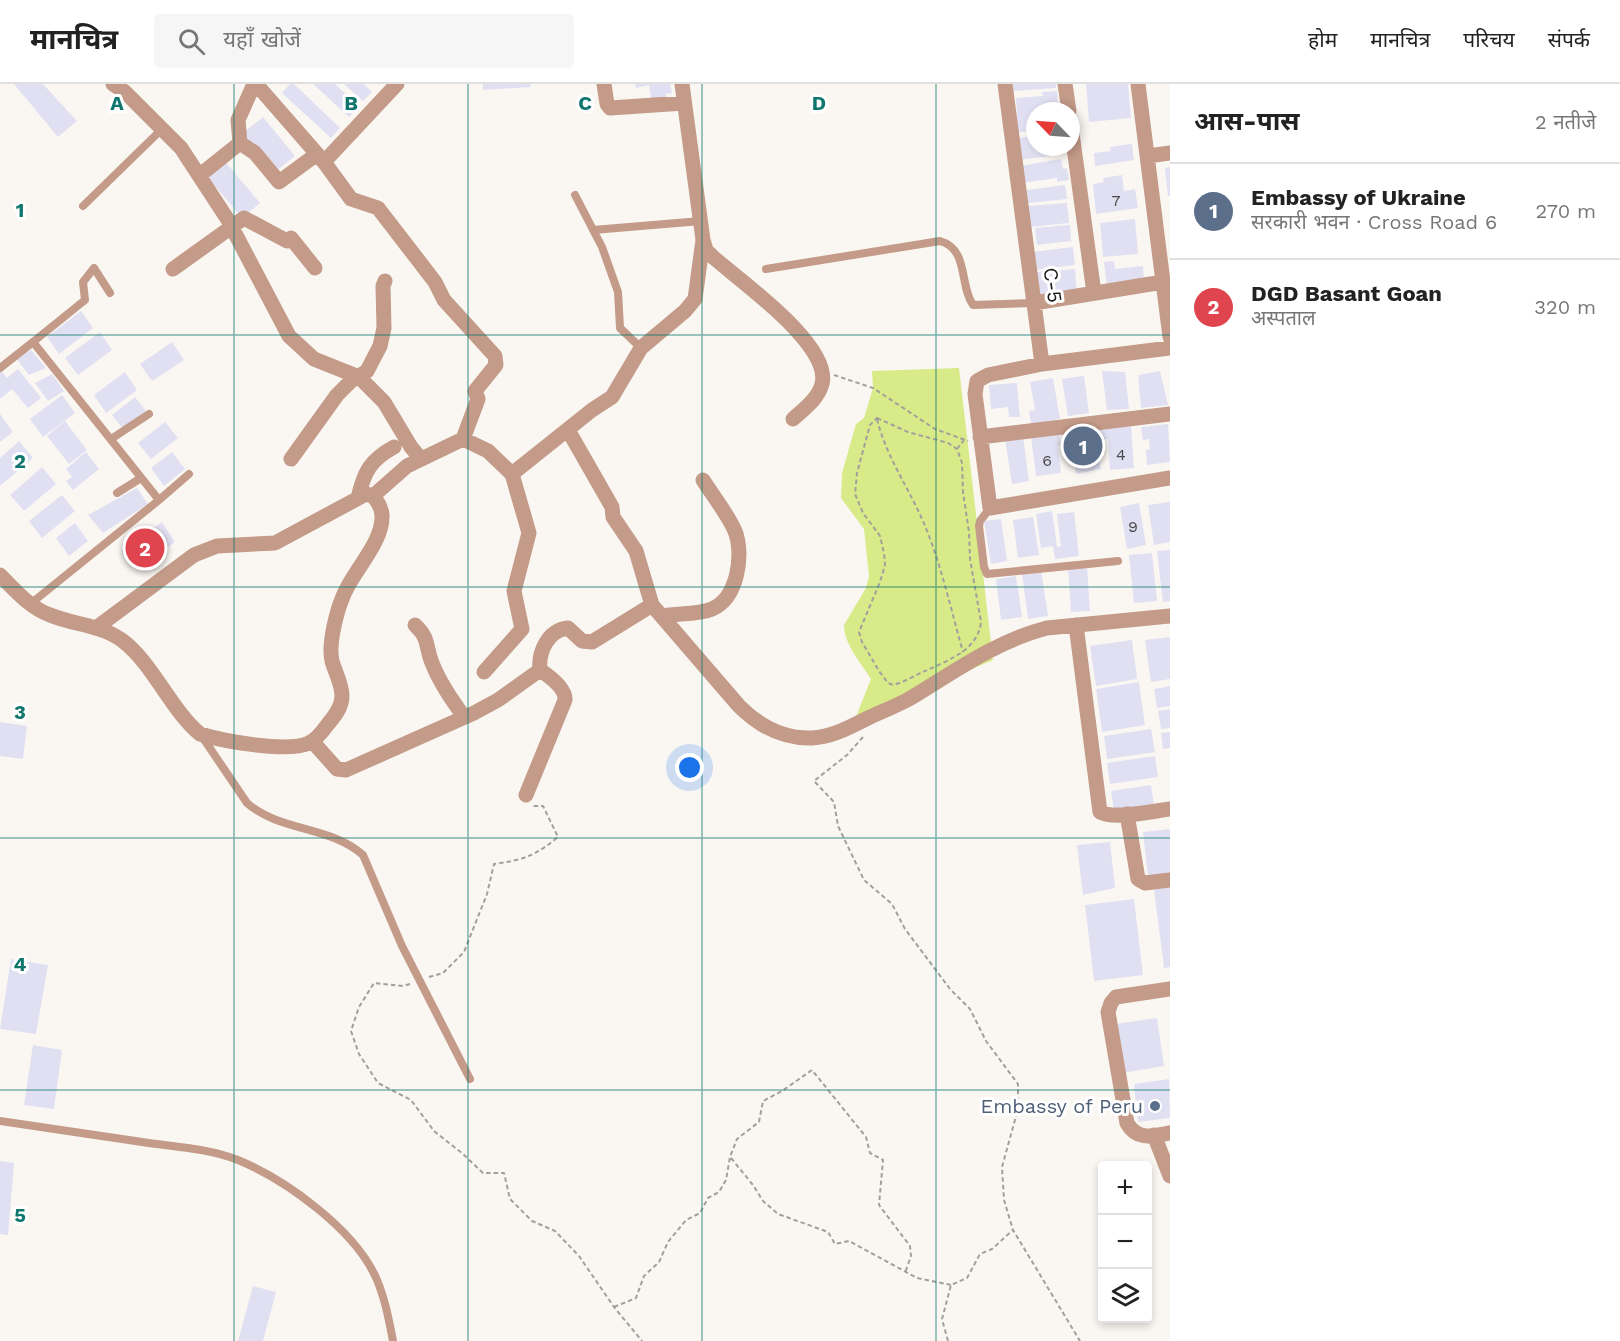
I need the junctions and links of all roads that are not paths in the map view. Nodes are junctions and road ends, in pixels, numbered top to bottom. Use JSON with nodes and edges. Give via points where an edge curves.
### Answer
{"nodes":[{"id":1,"x":113,"y":84,"type":"edge"},
{"id":2,"x":255,"y":84,"type":"edge"},
{"id":3,"x":397,"y":84,"type":"edge"},
{"id":4,"x":604,"y":84,"type":"edge"},
{"id":5,"x":682,"y":84,"type":"edge"},
{"id":6,"x":1005,"y":84,"type":"edge"},
{"id":7,"x":1065,"y":84,"type":"edge"},
{"id":8,"x":1138,"y":84,"type":"edge"},
{"id":9,"x":684,"y":102,"type":"junction"},
{"id":10,"x":1068,"y":102,"type":"edge"},
{"id":11,"x":162,"y":129,"type":"junction"},
{"id":12,"x":240,"y":144,"type":"junction"},
{"id":13,"x":1170,"y":153,"type":"edge"},
{"id":14,"x":1075,"y":156,"type":"edge"},
{"id":15,"x":1148,"y":156,"type":"junction"},
{"id":16,"x":321,"y":158,"type":"junction"},
{"id":17,"x":200,"y":175,"type":"junction"},
{"id":18,"x":575,"y":195,"type":"dead end"},
{"id":19,"x":82,"y":206,"type":"dead end"},
{"id":20,"x":701,"y":221,"type":"junction"},
{"id":21,"x":231,"y":227,"type":"junction"},
{"id":22,"x":593,"y":230,"type":"junction"},
{"id":23,"x":703,"y":240,"type":"junction"},
{"id":24,"x":315,"y":268,"type":"dead end"},
{"id":25,"x":173,"y":269,"type":"dead end"},
{"id":26,"x":766,"y":269,"type":"dead end"},
{"id":27,"x":385,"y":280,"type":"dead end"},
{"id":28,"x":1163,"y":282,"type":"junction"},
{"id":29,"x":110,"y":293,"type":"dead end"},
{"id":30,"x":1094,"y":293,"type":"junction"},
{"id":31,"x":1034,"y":303,"type":"junction"},
{"id":32,"x":1170,"y":337,"type":"edge"},
{"id":33,"x":33,"y":342,"type":"junction"},
{"id":34,"x":641,"y":348,"type":"junction"},
{"id":35,"x":1170,"y":348,"type":"edge"},
{"id":36,"x":1042,"y":364,"type":"junction"},
{"id":37,"x":0,"y":368,"type":"edge"},
{"id":38,"x":359,"y":377,"type":"junction"},
{"id":39,"x":149,"y":414,"type":"dead end"},
{"id":40,"x":1170,"y":414,"type":"edge"},
{"id":41,"x":793,"y":419,"type":"dead end"},
{"id":42,"x":568,"y":430,"type":"junction"},
{"id":43,"x":111,"y":439,"type":"junction"},
{"id":44,"x":463,"y":439,"type":"junction"},
{"id":45,"x":981,"y":442,"type":"junction"},
{"id":46,"x":394,"y":447,"type":"dead end"},
{"id":47,"x":291,"y":459,"type":"dead end"},
{"id":48,"x":421,"y":459,"type":"junction"},
{"id":49,"x":189,"y":474,"type":"dead end"},
{"id":50,"x":512,"y":474,"type":"junction"},
{"id":51,"x":141,"y":477,"type":"junction"},
{"id":52,"x":1170,"y":478,"type":"edge"},
{"id":53,"x":703,"y":480,"type":"dead end"},
{"id":54,"x":117,"y":494,"type":"dead end"},
{"id":55,"x":373,"y":496,"type":"junction"},
{"id":56,"x":358,"y":498,"type":"junction"},
{"id":57,"x":159,"y":500,"type":"junction"},
{"id":58,"x":990,"y":508,"type":"junction"},
{"id":59,"x":1118,"y":561,"type":"dead end"},
{"id":60,"x":0,"y":574,"type":"edge"},
{"id":61,"x":30,"y":605,"type":"junction"},
{"id":62,"x":657,"y":610,"type":"junction"},
{"id":63,"x":1170,"y":616,"type":"edge"},
{"id":64,"x":415,"y":625,"type":"dead end"},
{"id":65,"x":1076,"y":625,"type":"junction"},
{"id":66,"x":96,"y":628,"type":"junction"},
{"id":67,"x":540,"y":670,"type":"junction"},
{"id":68,"x":484,"y":672,"type":"dead end"},
{"id":69,"x":464,"y":717,"type":"junction"},
{"id":70,"x":200,"y":734,"type":"junction"},
{"id":71,"x":312,"y":741,"type":"junction"},
{"id":72,"x":526,"y":795,"type":"road end"},
{"id":73,"x":1170,"y":809,"type":"edge"},
{"id":74,"x":1127,"y":813,"type":"junction"},
{"id":75,"x":1170,"y":880,"type":"edge"},
{"id":76,"x":1170,"y":989,"type":"edge"},
{"id":77,"x":470,"y":1079,"type":"dead end"},
{"id":78,"x":0,"y":1121,"type":"edge"},
{"id":79,"x":1170,"y":1133,"type":"edge"},
{"id":80,"x":1154,"y":1135,"type":"junction"},
{"id":81,"x":1170,"y":1176,"type":"edge"},
{"id":82,"x":393,"y":1341,"type":"edge"}],
"edges":[{"from":1,"to":11,"type":"street"},
{"from":2,"to":12,"type":"street","via":[[238,120]]},
{"from":2,"to":16,"type":"street"},
{"from":3,"to":16,"type":"street"},
{"from":4,"to":9,"type":"street","via":[[610,108]]},
{"from":5,"to":9,"type":"street"},
{"from":6,"to":31,"type":"street","name":"C-5"},
{"from":7,"to":10,"type":"street"},
{"from":8,"to":15,"type":"street"},
{"from":9,"to":20,"type":"street"},
{"from":11,"to":17,"type":"street","via":[[181,147]]},
{"from":11,"to":19,"type":"lane"},
{"from":12,"to":16,"type":"street","via":[[255,153],[279,182]]},
{"from":12,"to":17,"type":"street"},
{"from":13,"to":15,"type":"street"},
{"from":14,"to":30,"type":"street"},
{"from":15,"to":28,"type":"street"},
{"from":16,"to":44,"type":"street","via":[[351,199],[378,208],[435,282],[444,300],[495,356],[496,365],[476,391],[478,399]]},
{"from":17,"to":21,"type":"street"},
{"from":18,"to":22,"type":"lane"},
{"from":20,"to":22,"type":"lane"},
{"from":20,"to":23,"type":"street"},
{"from":21,"to":24,"type":"street","via":[[244,218],[287,241],[291,238]]},
{"from":21,"to":25,"type":"street"},
{"from":21,"to":38,"type":"street","via":[[289,336],[314,359]]},
{"from":22,"to":34,"type":"lane","via":[[618,292],[620,328]]},
{"from":23,"to":34,"type":"street","via":[[695,299]]},
{"from":23,"to":41,"type":"street","via":[[713,257],[809,342],[822,368],[823,382],[818,394]]},
{"from":26,"to":31,"type":"lane","via":[[940,241],[957,252],[973,305]]},
{"from":27,"to":38,"type":"street","via":[[380,346],[367,371]]},
{"from":28,"to":30,"type":"street"},
{"from":28,"to":32,"type":"street"},
{"from":29,"to":33,"type":"lane","via":[[94,268],[83,282],[85,300]]},
{"from":30,"to":31,"type":"street"},
{"from":31,"to":36,"type":"street","name":"C-5"},
{"from":33,"to":37,"type":"lane"},
{"from":33,"to":43,"type":"lane"},
{"from":34,"to":42,"type":"street","via":[[612,397]]},
{"from":35,"to":36,"type":"street"},
{"from":36,"to":45,"type":"street","via":[[988,375],[978,381],[975,394]]},
{"from":38,"to":47,"type":"street","via":[[337,394]]},
{"from":38,"to":48,"type":"street","via":[[384,402]]},
{"from":39,"to":43,"type":"lane"},
{"from":40,"to":45,"type":"street"},
{"from":42,"to":50,"type":"street"},
{"from":42,"to":62,"type":"street","via":[[612,507],[613,517],[636,551]]},
{"from":43,"to":51,"type":"lane"},
{"from":44,"to":48,"type":"street"},
{"from":44,"to":50,"type":"street","via":[[488,451]]},
{"from":45,"to":58,"type":"street"},
{"from":46,"to":56,"type":"street","via":[[369,466]]},
{"from":48,"to":55,"type":"street","via":[[407,466]]},
{"from":49,"to":57,"type":"lane"},
{"from":50,"to":68,"type":"street","via":[[529,533],[514,591],[522,629]]},
{"from":51,"to":54,"type":"lane"},
{"from":51,"to":57,"type":"lane"},
{"from":52,"to":58,"type":"street"},
{"from":53,"to":62,"type":"street","via":[[736,535],[739,554],[735,580],[721,604],[711,609]]},
{"from":55,"to":56,"type":"street"},
{"from":55,"to":71,"type":"street","via":[[380,506],[381,528],[342,597],[330,652],[341,686],[341,703]]},
{"from":56,"to":66,"type":"street","via":[[275,543],[217,546],[194,555]]},
{"from":57,"to":61,"type":"lane"},
{"from":58,"to":59,"type":"lane","via":[[979,526],[987,574]]},
{"from":60,"to":61,"type":"street"},
{"from":61,"to":66,"type":"street"},
{"from":62,"to":65,"type":"street","via":[[754,721],[793,737],[813,738],[831,735],[907,700],[978,656],[1016,638],[1047,628]]},
{"from":62,"to":67,"type":"street","via":[[592,642],[582,641],[572,630],[562,628],[542,648]]},
{"from":63,"to":65,"type":"street"},
{"from":64,"to":69,"type":"street","via":[[425,634],[441,684]]},
{"from":65,"to":74,"type":"street","via":[[1098,807],[1102,814]]},
{"from":66,"to":70,"type":"street","via":[[113,634],[131,649]]},
{"from":67,"to":69,"type":"street"},
{"from":67,"to":72,"type":"street","via":[[566,695]]},
{"from":69,"to":71,"type":"street","via":[[346,770],[337,769]]},
{"from":70,"to":71,"type":"street","via":[[256,744],[303,745]]},
{"from":70,"to":77,"type":"lane","via":[[256,811],[342,842],[363,855],[392,925]]},
{"from":73,"to":74,"type":"street"},
{"from":74,"to":75,"type":"street","via":[[1138,879],[1145,883]]},
{"from":76,"to":80,"type":"street","via":[[1116,997],[1108,1012],[1127,1123],[1138,1135]]},
{"from":78,"to":82,"type":"lane","via":[[195,1150],[236,1160],[270,1176],[326,1216],[358,1249],[376,1278]]},
{"from":79,"to":80,"type":"street"},
{"from":80,"to":81,"type":"street"}]}
